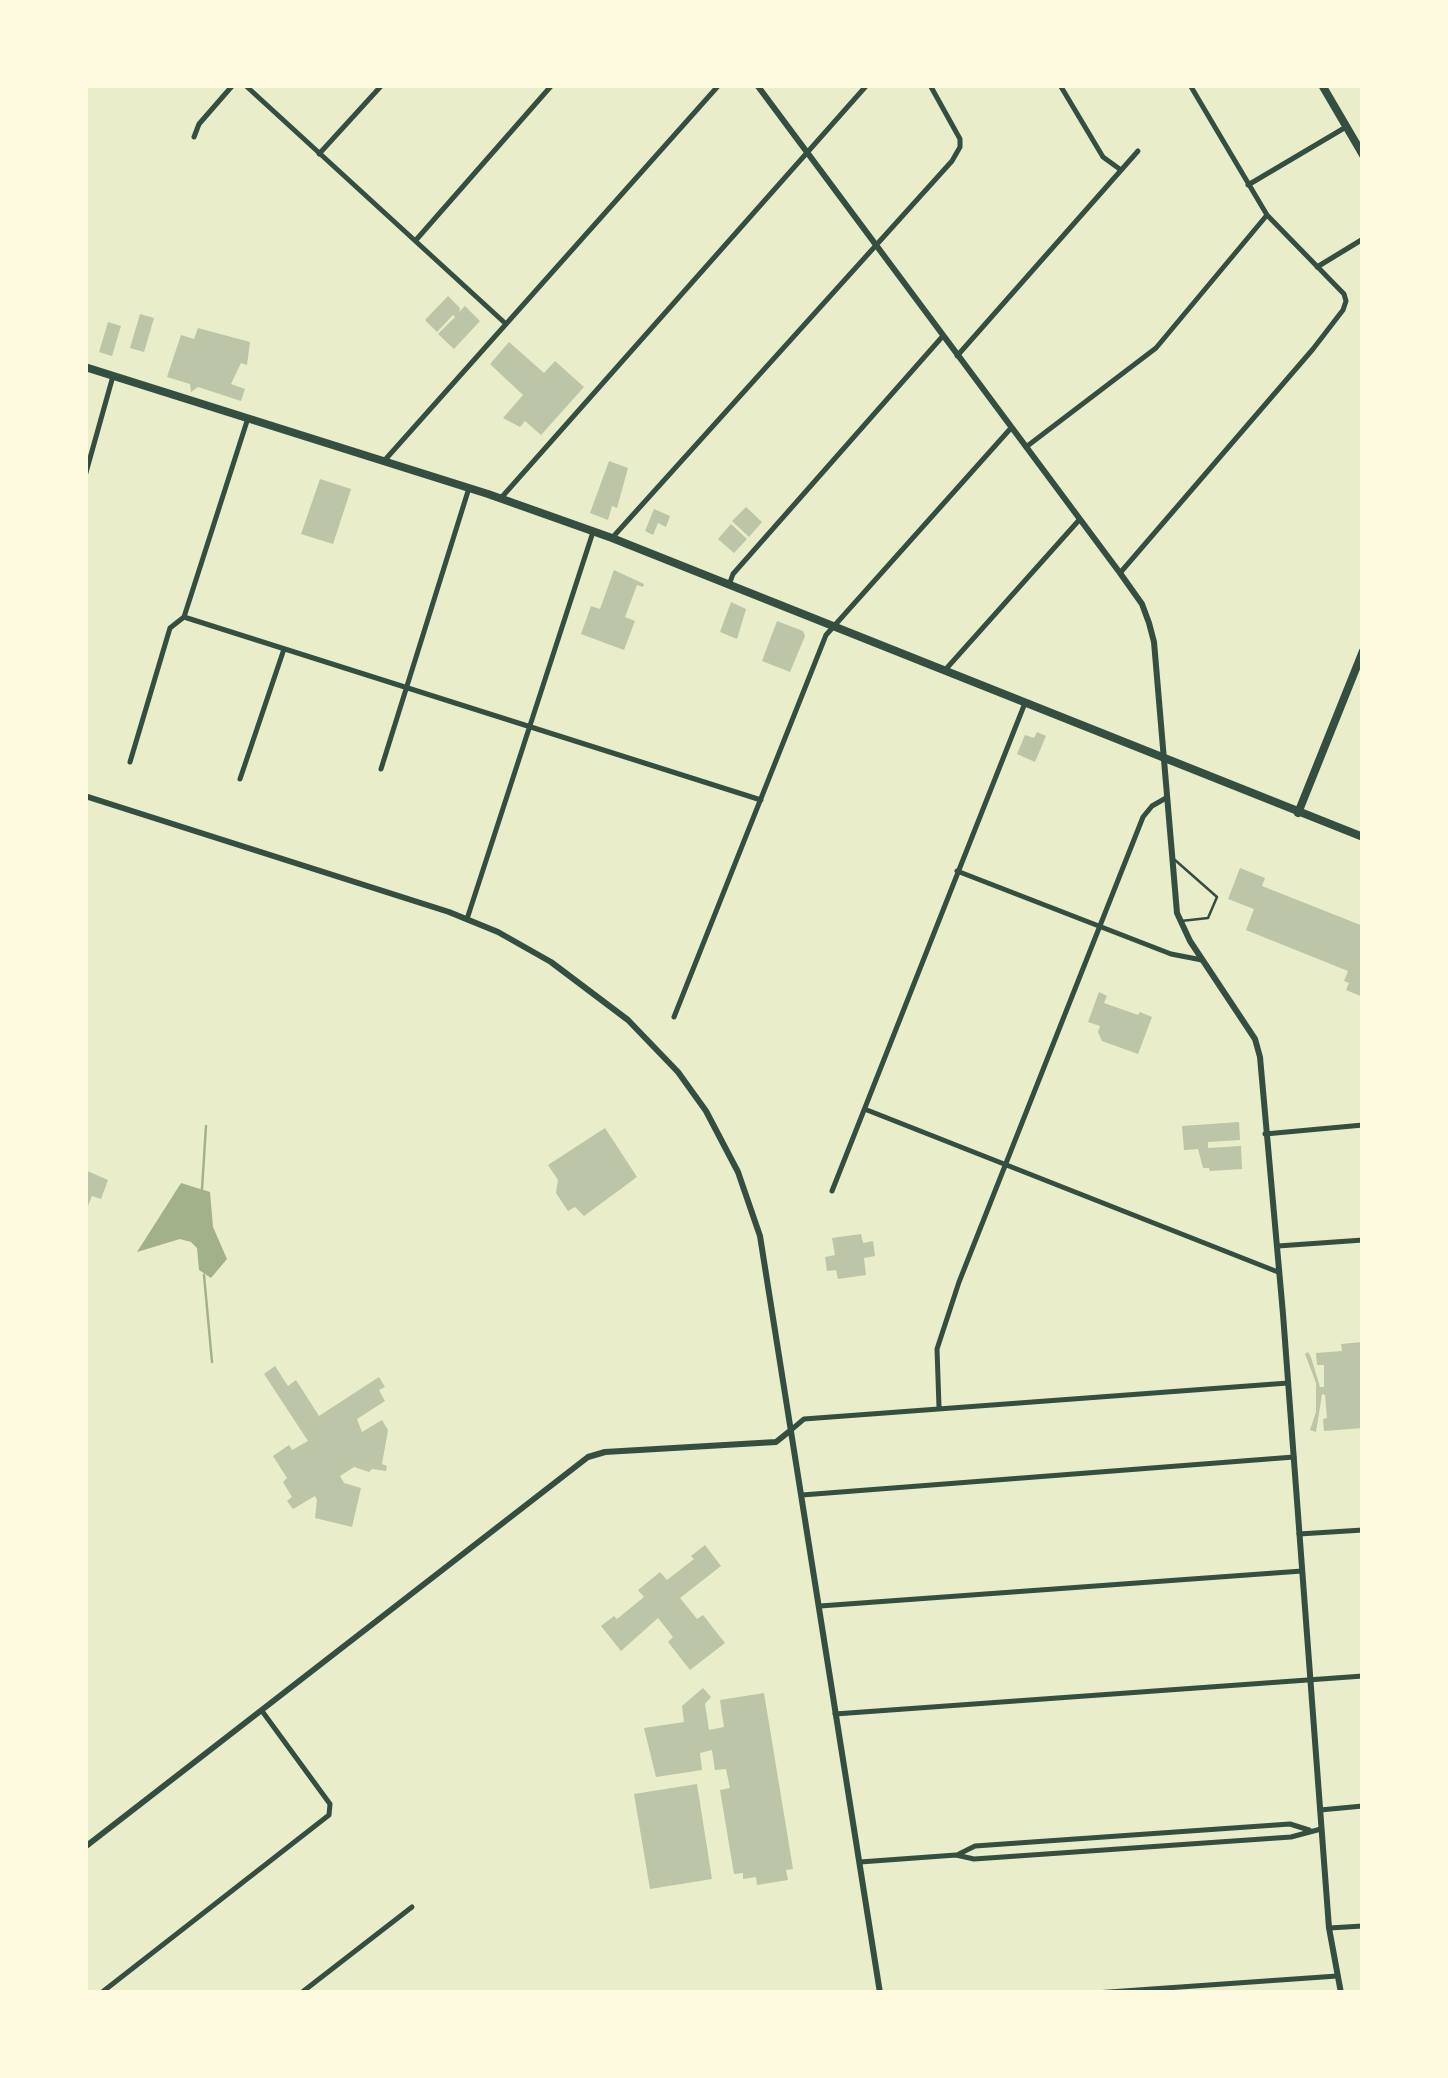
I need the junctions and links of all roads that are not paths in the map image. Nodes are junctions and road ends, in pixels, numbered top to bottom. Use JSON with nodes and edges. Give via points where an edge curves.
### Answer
{"nodes":[{"id":1,"x":233,"y":85,"type":"edge"},
{"id":2,"x":245,"y":85,"type":"edge"},
{"id":3,"x":382,"y":85,"type":"edge"},
{"id":4,"x":552,"y":85,"type":"edge"},
{"id":5,"x":719,"y":85,"type":"edge"},
{"id":6,"x":757,"y":85,"type":"edge"},
{"id":7,"x":867,"y":85,"type":"edge"},
{"id":8,"x":930,"y":85,"type":"edge"},
{"id":9,"x":1060,"y":85,"type":"edge"},
{"id":10,"x":1190,"y":85,"type":"edge"},
{"id":11,"x":1322,"y":85,"type":"edge"},
{"id":12,"x":1346,"y":126,"type":"junction"},
{"id":13,"x":194,"y":137,"type":"dead end"},
{"id":14,"x":1138,"y":151,"type":"dead end"},
{"id":15,"x":808,"y":152,"type":"junction"},
{"id":16,"x":319,"y":154,"type":"junction"},
{"id":17,"x":1363,"y":155,"type":"edge"},
{"id":18,"x":1120,"y":170,"type":"junction"},
{"id":19,"x":1248,"y":184,"type":"junction"},
{"id":20,"x":1267,"y":215,"type":"junction"},
{"id":21,"x":416,"y":240,"type":"junction"},
{"id":22,"x":1363,"y":240,"type":"edge"},
{"id":23,"x":876,"y":244,"type":"junction"},
{"id":24,"x":1317,"y":267,"type":"junction"},
{"id":25,"x":506,"y":324,"type":"junction"},
{"id":26,"x":942,"y":337,"type":"junction"},
{"id":27,"x":957,"y":356,"type":"junction"},
{"id":28,"x":85,"y":367,"type":"edge"},
{"id":29,"x":113,"y":376,"type":"junction"},
{"id":30,"x":248,"y":418,"type":"junction"},
{"id":31,"x":1010,"y":428,"type":"junction"},
{"id":32,"x":1026,"y":448,"type":"junction"},
{"id":33,"x":384,"y":461,"type":"junction"},
{"id":34,"x":85,"y":476,"type":"edge"},
{"id":35,"x":469,"y":488,"type":"junction"},
{"id":36,"x":501,"y":498,"type":"junction"},
{"id":37,"x":1080,"y":520,"type":"junction"},
{"id":38,"x":594,"y":532,"type":"junction"},
{"id":39,"x":612,"y":538,"type":"junction"},
{"id":40,"x":1120,"y":573,"type":"junction"},
{"id":41,"x":728,"y":584,"type":"junction"},
{"id":42,"x":184,"y":617,"type":"junction"},
{"id":43,"x":834,"y":626,"type":"junction"},
{"id":44,"x":284,"y":649,"type":"junction"},
{"id":45,"x":1363,"y":651,"type":"edge"},
{"id":46,"x":944,"y":672,"type":"junction"},
{"id":47,"x":407,"y":688,"type":"junction"},
{"id":48,"x":1025,"y":703,"type":"junction"},
{"id":49,"x":530,"y":726,"type":"junction"},
{"id":50,"x":1162,"y":757,"type":"junction"},
{"id":51,"x":130,"y":762,"type":"dead end"},
{"id":52,"x":381,"y":769,"type":"dead end"},
{"id":53,"x":240,"y":779,"type":"dead end"},
{"id":54,"x":85,"y":796,"type":"edge"},
{"id":55,"x":1166,"y":798,"type":"junction"},
{"id":56,"x":761,"y":800,"type":"junction"},
{"id":57,"x":1298,"y":813,"type":"junction"},
{"id":58,"x":1363,"y":837,"type":"edge"},
{"id":59,"x":1172,"y":858,"type":"junction"},
{"id":60,"x":957,"y":871,"type":"junction"},
{"id":61,"x":467,"y":920,"type":"junction"},
{"id":62,"x":1180,"y":921,"type":"junction"},
{"id":63,"x":1099,"y":927,"type":"junction"},
{"id":64,"x":1202,"y":960,"type":"junction"},
{"id":65,"x":674,"y":1016,"type":"dead end"},
{"id":66,"x":866,"y":1110,"type":"junction"},
{"id":67,"x":1363,"y":1125,"type":"edge"},
{"id":68,"x":1265,"y":1134,"type":"junction"},
{"id":69,"x":1007,"y":1164,"type":"junction"},
{"id":70,"x":832,"y":1190,"type":"dead end"},
{"id":71,"x":1363,"y":1240,"type":"edge"},
{"id":72,"x":1275,"y":1247,"type":"junction"},
{"id":73,"x":1278,"y":1272,"type":"junction"},
{"id":74,"x":1288,"y":1383,"type":"junction"},
{"id":75,"x":940,"y":1407,"type":"junction"},
{"id":76,"x":791,"y":1430,"type":"junction"},
{"id":77,"x":1294,"y":1457,"type":"junction"},
{"id":78,"x":802,"y":1495,"type":"junction"},
{"id":79,"x":1363,"y":1530,"type":"edge"},
{"id":80,"x":1300,"y":1534,"type":"junction"},
{"id":81,"x":1302,"y":1571,"type":"junction"},
{"id":82,"x":820,"y":1606,"type":"junction"},
{"id":83,"x":1363,"y":1676,"type":"edge"},
{"id":84,"x":1310,"y":1680,"type":"junction"},
{"id":85,"x":262,"y":1711,"type":"junction"},
{"id":86,"x":835,"y":1714,"type":"junction"},
{"id":87,"x":1363,"y":1806,"type":"edge"},
{"id":88,"x":1320,"y":1810,"type":"junction"},
{"id":89,"x":1321,"y":1829,"type":"junction"},
{"id":90,"x":1309,"y":1830,"type":"junction"},
{"id":91,"x":85,"y":1847,"type":"edge"},
{"id":92,"x":956,"y":1855,"type":"junction"},
{"id":93,"x":860,"y":1862,"type":"junction"},
{"id":94,"x":412,"y":1907,"type":"dead end"},
{"id":95,"x":1363,"y":1926,"type":"edge"},
{"id":96,"x":1328,"y":1928,"type":"junction"},
{"id":97,"x":1336,"y":1976,"type":"junction"},
{"id":98,"x":101,"y":1993,"type":"edge"},
{"id":99,"x":301,"y":1993,"type":"edge"},
{"id":100,"x":880,"y":1993,"type":"edge"},
{"id":101,"x":1095,"y":1993,"type":"edge"},
{"id":102,"x":1341,"y":1993,"type":"edge"}],
"edges":[{"from":1,"to":13,"type":"street"},
{"from":2,"to":16,"type":"street"},
{"from":3,"to":16,"type":"street"},
{"from":4,"to":21,"type":"street"},
{"from":5,"to":25,"type":"street"},
{"from":6,"to":15,"type":"street"},
{"from":7,"to":15,"type":"street"},
{"from":8,"to":23,"type":"street","via":[[960,144]]},
{"from":9,"to":18,"type":"street","via":[[1103,157]]},
{"from":10,"to":19,"type":"street"},
{"from":11,"to":12,"type":"main road"},
{"from":12,"to":17,"type":"main road"},
{"from":12,"to":19,"type":"street"},
{"from":14,"to":18,"type":"street"},
{"from":15,"to":23,"type":"street"},
{"from":15,"to":36,"type":"street"},
{"from":16,"to":21,"type":"street"},
{"from":18,"to":27,"type":"street"},
{"from":19,"to":20,"type":"street"},
{"from":20,"to":24,"type":"street"},
{"from":20,"to":32,"type":"street","via":[[1156,348]]},
{"from":21,"to":25,"type":"street"},
{"from":22,"to":24,"type":"street"},
{"from":23,"to":26,"type":"street"},
{"from":23,"to":39,"type":"street"},
{"from":24,"to":40,"type":"street","via":[[1344,294],[1344,310]]},
{"from":25,"to":33,"type":"street"},
{"from":26,"to":27,"type":"street"},
{"from":26,"to":41,"type":"street"},
{"from":27,"to":31,"type":"street"},
{"from":28,"to":29,"type":"main road"},
{"from":29,"to":30,"type":"main road"},
{"from":29,"to":34,"type":"street"},
{"from":30,"to":33,"type":"main road"},
{"from":30,"to":42,"type":"street"},
{"from":31,"to":32,"type":"street"},
{"from":31,"to":43,"type":"street"},
{"from":32,"to":37,"type":"street"},
{"from":33,"to":35,"type":"main road"},
{"from":35,"to":36,"type":"main road"},
{"from":35,"to":47,"type":"street"},
{"from":36,"to":38,"type":"main road"},
{"from":37,"to":40,"type":"street"},
{"from":37,"to":46,"type":"street"},
{"from":38,"to":39,"type":"main road"},
{"from":38,"to":49,"type":"street"},
{"from":39,"to":41,"type":"main road"},
{"from":40,"to":50,"type":"street","via":[[1142,604],[1154,642]]},
{"from":41,"to":43,"type":"main road"},
{"from":42,"to":44,"type":"street"},
{"from":42,"to":51,"type":"street","via":[[170,628]]},
{"from":43,"to":46,"type":"main road"},
{"from":43,"to":56,"type":"street"},
{"from":44,"to":47,"type":"street"},
{"from":44,"to":53,"type":"street"},
{"from":45,"to":57,"type":"main road"},
{"from":46,"to":48,"type":"main road"},
{"from":47,"to":49,"type":"street"},
{"from":47,"to":52,"type":"street"},
{"from":48,"to":50,"type":"main road"},
{"from":48,"to":60,"type":"street"},
{"from":49,"to":56,"type":"street"},
{"from":49,"to":61,"type":"street"},
{"from":50,"to":55,"type":"street"},
{"from":50,"to":57,"type":"main road"},
{"from":54,"to":61,"type":"street"},
{"from":55,"to":59,"type":"street"},
{"from":55,"to":63,"type":"street","via":[[1144,817]]},
{"from":56,"to":65,"type":"street"},
{"from":57,"to":58,"type":"main road"},
{"from":59,"to":62,"type":"street"},
{"from":59,"to":62,"type":"lane","via":[[1217,897],[1208,918]]},
{"from":60,"to":63,"type":"street"},
{"from":60,"to":66,"type":"street"},
{"from":61,"to":76,"type":"street","via":[[596,993],[678,1072],[706,1111],[738,1172],[760,1236]]},
{"from":62,"to":64,"type":"street"},
{"from":63,"to":64,"type":"street"},
{"from":63,"to":69,"type":"street"},
{"from":64,"to":68,"type":"street","via":[[1255,1039]]},
{"from":66,"to":69,"type":"street"},
{"from":66,"to":70,"type":"street"},
{"from":67,"to":68,"type":"street"},
{"from":68,"to":72,"type":"street"},
{"from":69,"to":73,"type":"street"},
{"from":69,"to":75,"type":"street","via":[[936,1349]]},
{"from":71,"to":72,"type":"street"},
{"from":72,"to":73,"type":"street"},
{"from":73,"to":74,"type":"street"},
{"from":74,"to":75,"type":"street"},
{"from":74,"to":77,"type":"street"},
{"from":75,"to":76,"type":"street","via":[[804,1420]]},
{"from":76,"to":78,"type":"street"},
{"from":76,"to":85,"type":"street","via":[[776,1442],[588,1457]]},
{"from":77,"to":78,"type":"street"},
{"from":77,"to":80,"type":"street"},
{"from":78,"to":82,"type":"street"},
{"from":79,"to":80,"type":"street"},
{"from":80,"to":81,"type":"street"},
{"from":81,"to":82,"type":"street"},
{"from":81,"to":84,"type":"street"},
{"from":82,"to":86,"type":"street"},
{"from":83,"to":84,"type":"street"},
{"from":84,"to":86,"type":"street"},
{"from":84,"to":88,"type":"street"},
{"from":85,"to":91,"type":"street"},
{"from":85,"to":98,"type":"street","via":[[330,1804],[328,1814]]},
{"from":86,"to":93,"type":"street"},
{"from":87,"to":88,"type":"street"},
{"from":88,"to":89,"type":"street"},
{"from":89,"to":90,"type":"street"},
{"from":89,"to":96,"type":"street"},
{"from":90,"to":92,"type":"street","via":[[1272,1839]]},
{"from":90,"to":92,"type":"street","via":[[1290,1824],[975,1846]]},
{"from":92,"to":93,"type":"street"},
{"from":93,"to":100,"type":"street"},
{"from":94,"to":99,"type":"street"},
{"from":95,"to":96,"type":"street"},
{"from":96,"to":97,"type":"street"},
{"from":97,"to":101,"type":"street"},
{"from":97,"to":102,"type":"street"}]}
